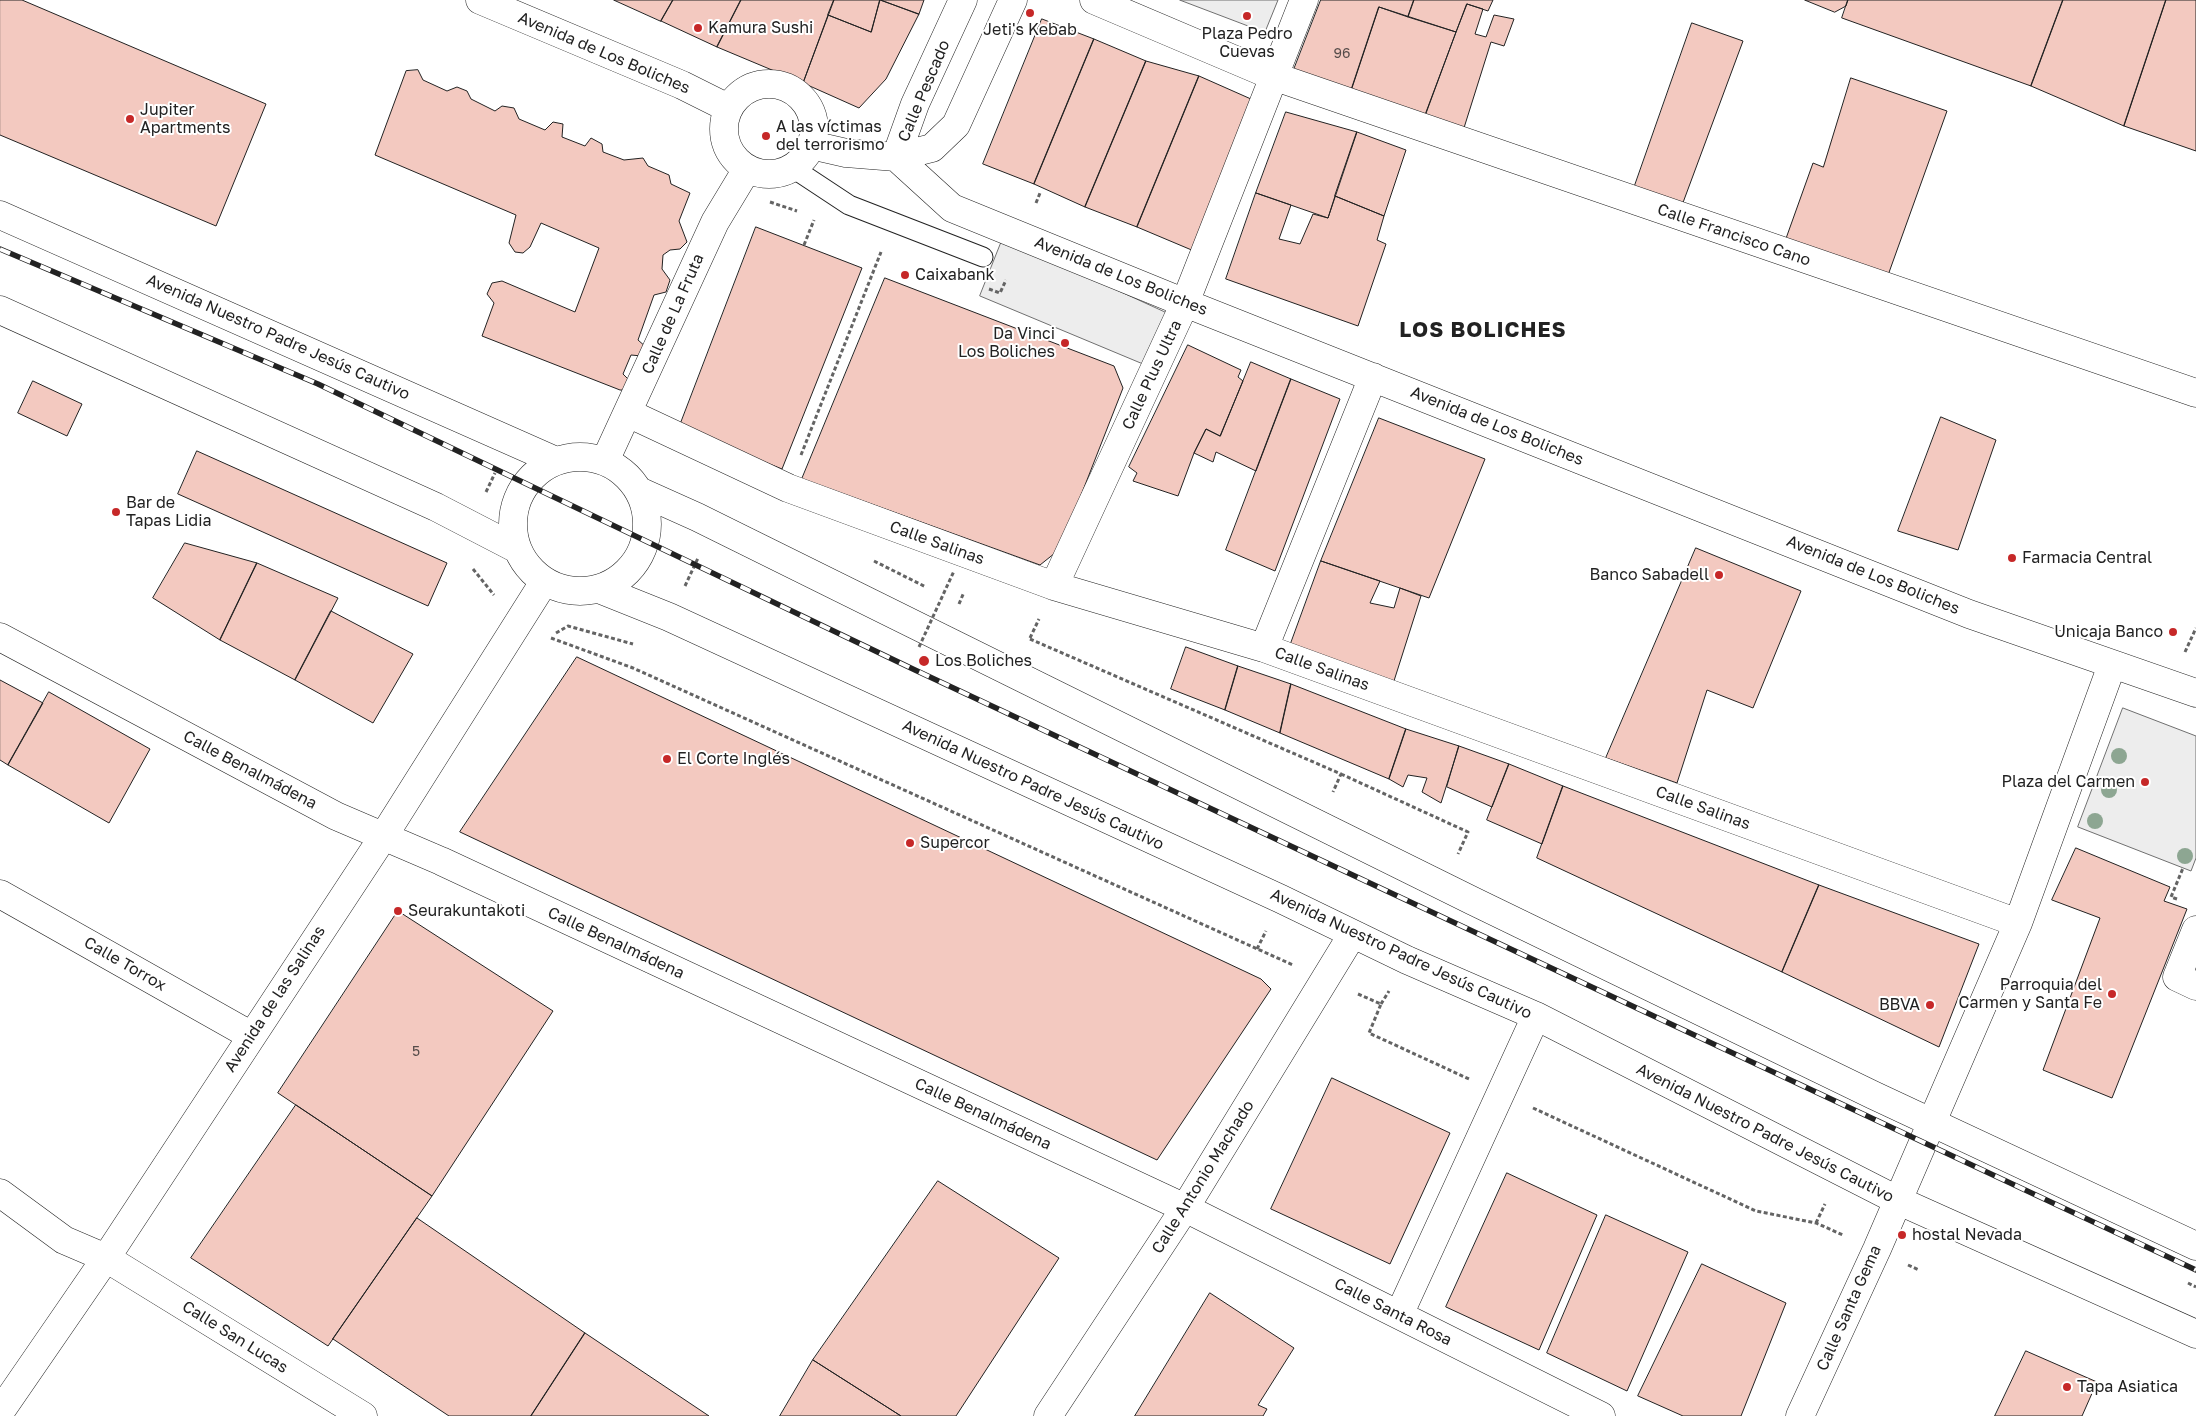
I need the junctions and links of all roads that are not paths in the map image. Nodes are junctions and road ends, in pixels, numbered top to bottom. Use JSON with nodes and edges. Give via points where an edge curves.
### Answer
{"nodes":[{"id":1,"x":480,"y":0,"type":"edge"},
{"id":2,"x":963,"y":0,"type":"edge"},
{"id":3,"x":1013,"y":0,"type":"edge"},
{"id":4,"x":1094,"y":0,"type":"edge"},
{"id":5,"x":1304,"y":0,"type":"edge"},
{"id":6,"x":535,"y":10,"type":"edge"},
{"id":7,"x":1273,"y":76,"type":"junction"},
{"id":8,"x":728,"y":108,"type":"junction"},
{"id":9,"x":811,"y":144,"type":"junction"},
{"id":10,"x":896,"y":156,"type":"junction"},
{"id":11,"x":793,"y":168,"type":"junction"},
{"id":12,"x":747,"y":169,"type":"junction"},
{"id":13,"x":0,"y":216,"type":"edge"},
{"id":14,"x":983,"y":258,"type":"dead end"},
{"id":15,"x":1185,"y":303,"type":"junction"},
{"id":16,"x":0,"y":310,"type":"edge"},
{"id":17,"x":1373,"y":377,"type":"junction"},
{"id":18,"x":2196,"y":393,"type":"edge"},
{"id":19,"x":628,"y":413,"type":"junction"},
{"id":20,"x":556,"y":461,"type":"junction"},
{"id":21,"x":605,"y":461,"type":"junction"},
{"id":22,"x":638,"y":490,"type":"junction"},
{"id":23,"x":517,"y":549,"type":"junction"},
{"id":24,"x":544,"y":582,"type":"junction"},
{"id":25,"x":1054,"y":586,"type":"junction"},
{"id":26,"x":599,"y":590,"type":"junction"},
{"id":27,"x":0,"y":637,"type":"edge"},
{"id":28,"x":1264,"y":648,"type":"junction"},
{"id":29,"x":2112,"y":665,"type":"junction"},
{"id":30,"x":2196,"y":693,"type":"edge"},
{"id":31,"x":383,"y":837,"type":"junction"},
{"id":32,"x":0,"y":894,"type":"edge"},
{"id":33,"x":2018,"y":923,"type":"junction"},
{"id":34,"x":2196,"y":930,"type":"edge"},
{"id":35,"x":1352,"y":935,"type":"junction"},
{"id":36,"x":2186,"y":982,"type":"edge"},
{"id":37,"x":1536,"y":1016,"type":"junction"},
{"id":38,"x":250,"y":1035,"type":"junction"},
{"id":39,"x":1932,"y":1122,"type":"junction"},
{"id":40,"x":0,"y":1193,"type":"edge"},
{"id":41,"x":1897,"y":1200,"type":"junction"},
{"id":42,"x":1185,"y":1208,"type":"junction"},
{"id":43,"x":2196,"y":1246,"type":"edge"},
{"id":44,"x":106,"y":1258,"type":"junction"},
{"id":45,"x":1400,"y":1315,"type":"junction"},
{"id":46,"x":2196,"y":1334,"type":"edge"},
{"id":47,"x":0,"y":1412,"type":"edge"},
{"id":48,"x":363,"y":1416,"type":"edge"},
{"id":49,"x":1048,"y":1416,"type":"edge"},
{"id":50,"x":1601,"y":1416,"type":"edge"},
{"id":51,"x":1800,"y":1416,"type":"edge"}],
"edges":[{"from":1,"to":6,"type":"street","name":"Avenida de Los Boliches"},
{"from":2,"to":10,"type":"street","name":"Calle Pescado"},
{"from":3,"to":10,"type":"street","name":"Calle Pescado","via":[[956,125],[932,148]]},
{"from":4,"to":7,"type":"street","name":"Calle Francisco Cano"},
{"from":5,"to":7,"type":"street","name":"Calle Plus Ultra"},
{"from":6,"to":8,"type":"street","name":"Avenida de Los Boliches"},
{"from":7,"to":15,"type":"street","name":"Calle Plus Ultra"},
{"from":7,"to":18,"type":"street","name":"Calle Francisco Cano"},
{"from":8,"to":9,"type":"street","via":[[750,87],[780,85],[794,91],[805,101],[812,115],[814,130]]},
{"from":8,"to":12,"type":"street","via":[[724,121],[728,149],[735,160]]},
{"from":9,"to":10,"type":"street","via":[[846,153]]},
{"from":9,"to":11,"type":"street","via":[[804,158]]},
{"from":10,"to":15,"type":"street","name":"Avenida de Los Boliches","via":[[952,208]]},
{"from":11,"to":12,"type":"street","via":[[770,175]]},
{"from":11,"to":14,"type":"lane","via":[[849,205]]},
{"from":12,"to":19,"type":"street","name":"Calle de La Fruta","via":[[714,222]]},
{"from":13,"to":20,"type":"street","name":"Avenida Nuestro Padre Jesús Cautivo"},
{"from":15,"to":17,"type":"street","name":"Avenida de Los Boliches"},
{"from":15,"to":25,"type":"street","name":"Calle Plus Ultra"},
{"from":16,"to":23,"type":"street","via":[[436,507]]},
{"from":17,"to":28,"type":"street"},
{"from":17,"to":29,"type":"street","name":"Avenida de Los Boliches","via":[[1969,614]]},
{"from":19,"to":21,"type":"street","name":"Calle de La Fruta"},
{"from":19,"to":25,"type":"street","name":"Calle Salinas","via":[[788,488]]},
{"from":20,"to":21,"type":"street","via":[[589,457]]},
{"from":20,"to":23,"type":"street","via":[[537,471],[523,487],[514,506],[512,528]]},
{"from":21,"to":22,"type":"street","via":[[624,474]]},
{"from":22,"to":26,"type":"street","via":[[646,510],[648,530],[643,549],[633,567],[618,581]]},
{"from":22,"to":39,"type":"street","via":[[697,516],[1317,825]]},
{"from":23,"to":24,"type":"street","via":[[528,568]]},
{"from":24,"to":26,"type":"street","via":[[562,590]]},
{"from":24,"to":31,"type":"street","name":"Avenida de las Salinas"},
{"from":25,"to":28,"type":"street","name":"Calle Salinas"},
{"from":26,"to":35,"type":"street","name":"Avenida Nuestro Padre Jesús Cautivo","via":[[696,630],[1281,899]]},
{"from":27,"to":31,"type":"street","name":"Calle Benalmádena","via":[[336,816]]},
{"from":28,"to":33,"type":"street","name":"Calle Salinas"},
{"from":29,"to":30,"type":"street","name":"Avenida de Los Boliches"},
{"from":29,"to":33,"type":"street","name":"Calle Santa Gema"},
{"from":31,"to":38,"type":"street","name":"Avenida de las Salinas"},
{"from":31,"to":42,"type":"street","name":"Calle Benalmádena","via":[[441,861]]},
{"from":32,"to":38,"type":"street","name":"Calle Torrox"},
{"from":33,"to":39,"type":"street","name":"Calle Santa Gema"},
{"from":34,"to":36,"type":"street"},
{"from":35,"to":37,"type":"street","name":"Avenida Nuestro Padre Jesús Cautivo"},
{"from":35,"to":42,"type":"street","name":"Calle Antonio Machado"},
{"from":37,"to":41,"type":"street","name":"Avenida Nuestro Padre Jesús Cautivo"},
{"from":37,"to":45,"type":"street"},
{"from":38,"to":44,"type":"street","name":"Avenida de las Salinas"},
{"from":39,"to":41,"type":"street","name":"Calle Santa Gema"},
{"from":39,"to":43,"type":"street"},
{"from":40,"to":44,"type":"street","name":"Calle San Lucas","via":[[64,1240]]},
{"from":41,"to":46,"type":"street","name":"Avenida Nuestro Padre Jesús Cautivo"},
{"from":41,"to":51,"type":"street","name":"Calle Santa Gema"},
{"from":42,"to":45,"type":"street","name":"Calle Santa Rosa"},
{"from":42,"to":49,"type":"street","name":"Calle Antonio Machado"},
{"from":44,"to":47,"type":"street","name":"Avenida de las Salinas"},
{"from":44,"to":48,"type":"street","name":"Calle San Lucas"},
{"from":45,"to":50,"type":"street","name":"Calle Santa Rosa"}]}
